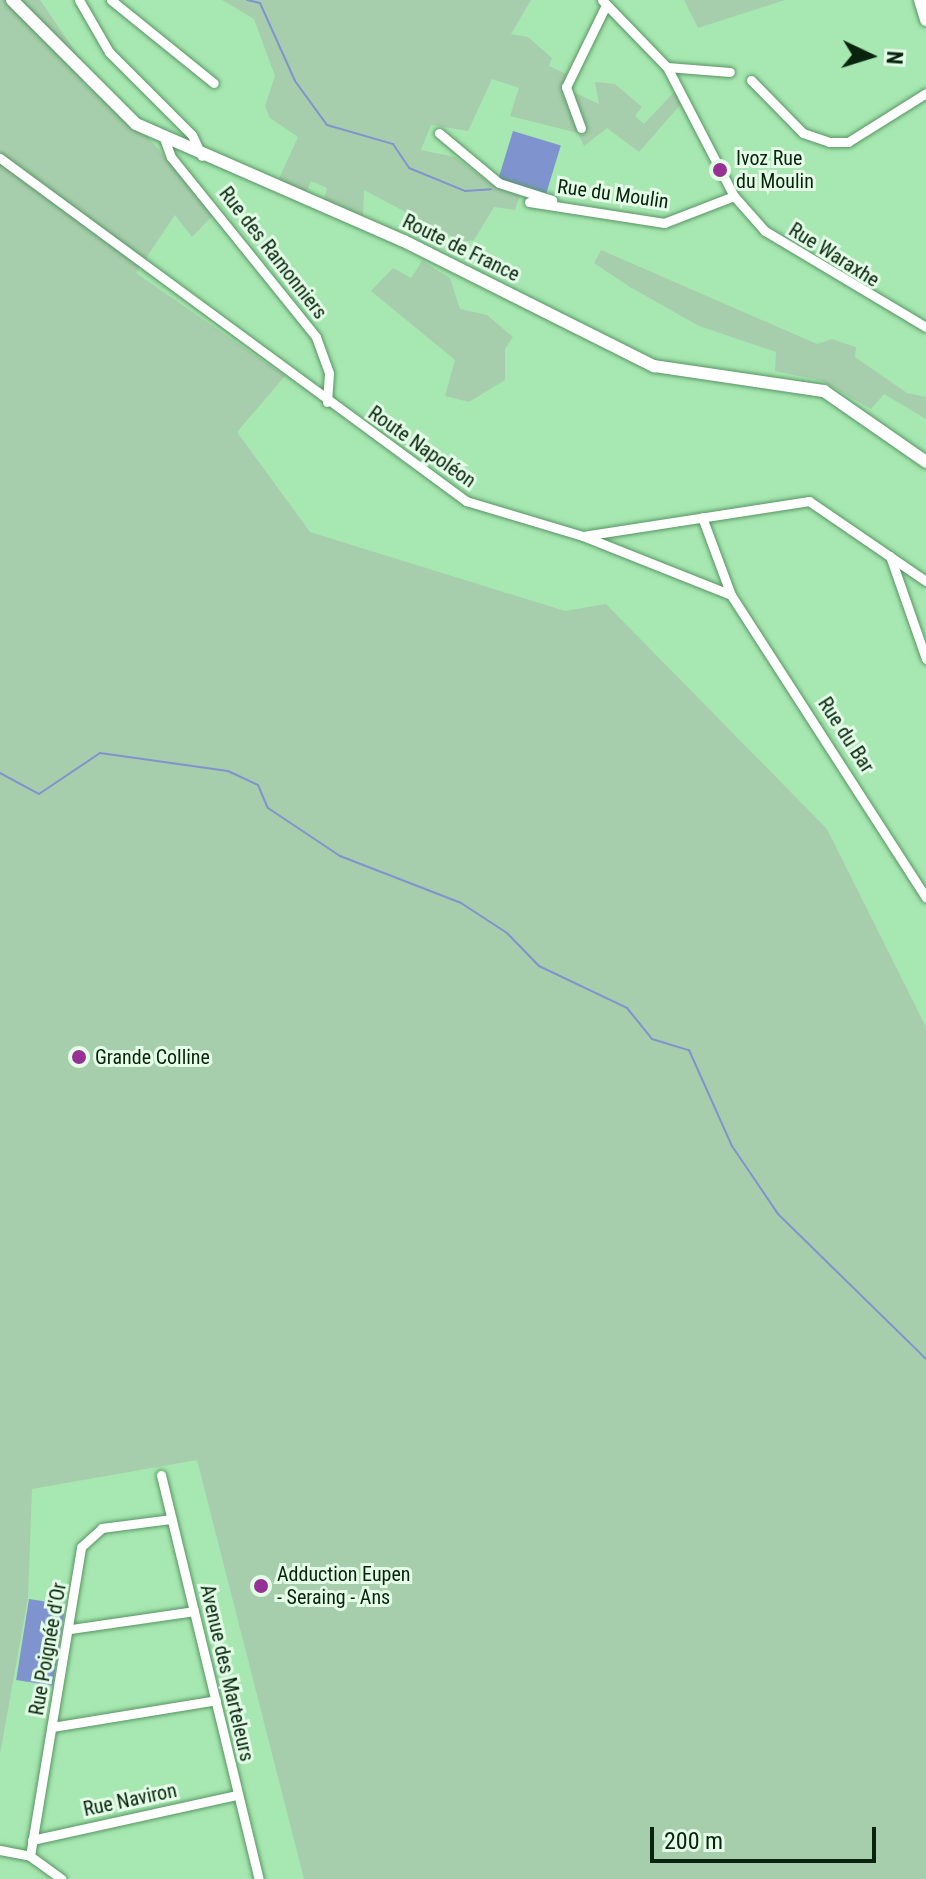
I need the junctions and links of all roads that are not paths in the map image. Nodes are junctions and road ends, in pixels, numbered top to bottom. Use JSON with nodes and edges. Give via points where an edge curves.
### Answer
{"nodes":[{"id":1,"x":12,"y":0,"type":"edge"},
{"id":2,"x":79,"y":0,"type":"edge"},
{"id":3,"x":111,"y":0,"type":"edge"},
{"id":4,"x":920,"y":0,"type":"edge"},
{"id":5,"x":604,"y":3,"type":"edge"},
{"id":6,"x":926,"y":20,"type":"edge"},
{"id":7,"x":667,"y":67,"type":"junction"},
{"id":8,"x":730,"y":72,"type":"dead end"},
{"id":9,"x":751,"y":80,"type":"dead end"},
{"id":10,"x":214,"y":83,"type":"dead end"},
{"id":11,"x":926,"y":93,"type":"edge"},
{"id":12,"x":581,"y":128,"type":"dead end"},
{"id":13,"x":439,"y":133,"type":"dead end"},
{"id":14,"x":164,"y":138,"type":"junction"},
{"id":15,"x":202,"y":156,"type":"junction"},
{"id":16,"x":0,"y":158,"type":"edge"},
{"id":17,"x":734,"y":196,"type":"junction"},
{"id":18,"x":529,"y":202,"type":"dead end"},
{"id":19,"x":563,"y":203,"type":"junction"},
{"id":20,"x":926,"y":327,"type":"edge"},
{"id":21,"x":327,"y":402,"type":"junction"},
{"id":22,"x":926,"y":462,"type":"edge"},
{"id":23,"x":702,"y":517,"type":"junction"},
{"id":24,"x":583,"y":536,"type":"junction"},
{"id":25,"x":890,"y":556,"type":"junction"},
{"id":26,"x":926,"y":581,"type":"edge"},
{"id":27,"x":731,"y":595,"type":"junction"},
{"id":28,"x":926,"y":659,"type":"edge"},
{"id":29,"x":926,"y":898,"type":"edge"},
{"id":30,"x":161,"y":1475,"type":"dead end"},
{"id":31,"x":171,"y":1519,"type":"junction"},
{"id":32,"x":194,"y":1611,"type":"junction"},
{"id":33,"x":71,"y":1629,"type":"junction"},
{"id":34,"x":216,"y":1700,"type":"junction"},
{"id":35,"x":52,"y":1727,"type":"junction"},
{"id":36,"x":237,"y":1795,"type":"junction"},
{"id":37,"x":32,"y":1840,"type":"junction"},
{"id":38,"x":0,"y":1850,"type":"edge"},
{"id":39,"x":30,"y":1856,"type":"junction"},
{"id":40,"x":62,"y":1879,"type":"edge"},
{"id":41,"x":259,"y":1879,"type":"edge"}],
"edges":[{"from":1,"to":14,"type":"main road","name":"Route de France","via":[[115,110]]},
{"from":2,"to":15,"type":"street","via":[[109,52],[192,135]]},
{"from":3,"to":10,"type":"street"},
{"from":4,"to":6,"type":"main road"},
{"from":5,"to":7,"type":"street","name":"Rue Waraxhe"},
{"from":5,"to":12,"type":"street","via":[[566,87]]},
{"from":7,"to":8,"type":"street"},
{"from":7,"to":17,"type":"street","name":"Rue Waraxhe"},
{"from":9,"to":11,"type":"street","via":[[803,133],[826,141],[848,142]]},
{"from":13,"to":19,"type":"street","via":[[499,183]]},
{"from":14,"to":15,"type":"main road","name":"Route de France"},
{"from":14,"to":21,"type":"street","name":"Rue des Ramonniers","via":[[171,157],[316,337],[330,382]]},
{"from":15,"to":22,"type":"main road","name":"Route de France","via":[[404,241],[654,366],[824,391]]},
{"from":16,"to":21,"type":"street","name":"Route Napoléon"},
{"from":17,"to":19,"type":"street","name":"Rue du Moulin","via":[[664,223]]},
{"from":17,"to":20,"type":"street","name":"Rue Waraxhe","via":[[788,251]]},
{"from":18,"to":19,"type":"street","name":"Rue du Moulin"},
{"from":21,"to":24,"type":"street","name":"Route Napoléon","via":[[466,501]]},
{"from":23,"to":24,"type":"street","name":"Route Napoléon"},
{"from":23,"to":25,"type":"street","name":"Route Napoléon","via":[[809,501]]},
{"from":23,"to":27,"type":"street","name":"Rue du Bar"},
{"from":24,"to":27,"type":"street"},
{"from":25,"to":26,"type":"street","name":"Route Napoléon"},
{"from":25,"to":28,"type":"street"},
{"from":27,"to":29,"type":"street","name":"Rue du Bar"},
{"from":30,"to":31,"type":"street","name":"Avenue des Marteleurs"},
{"from":31,"to":32,"type":"street","name":"Avenue des Marteleurs"},
{"from":31,"to":33,"type":"street","name":"Rue Poignée d'Or","via":[[88,1535]]},
{"from":32,"to":33,"type":"street"},
{"from":32,"to":34,"type":"street","name":"Avenue des Marteleurs"},
{"from":33,"to":35,"type":"street","name":"Rue Poignée d'Or"},
{"from":34,"to":35,"type":"street"},
{"from":34,"to":36,"type":"street","name":"Avenue des Marteleurs"},
{"from":35,"to":37,"type":"street","name":"Rue Poignée d'Or"},
{"from":36,"to":37,"type":"street","name":"Rue Naviron"},
{"from":36,"to":41,"type":"street","name":"Avenue des Marteleurs"},
{"from":37,"to":39,"type":"street","name":"Rue Poignée d'Or"},
{"from":38,"to":39,"type":"street"},
{"from":39,"to":40,"type":"street"}]}
